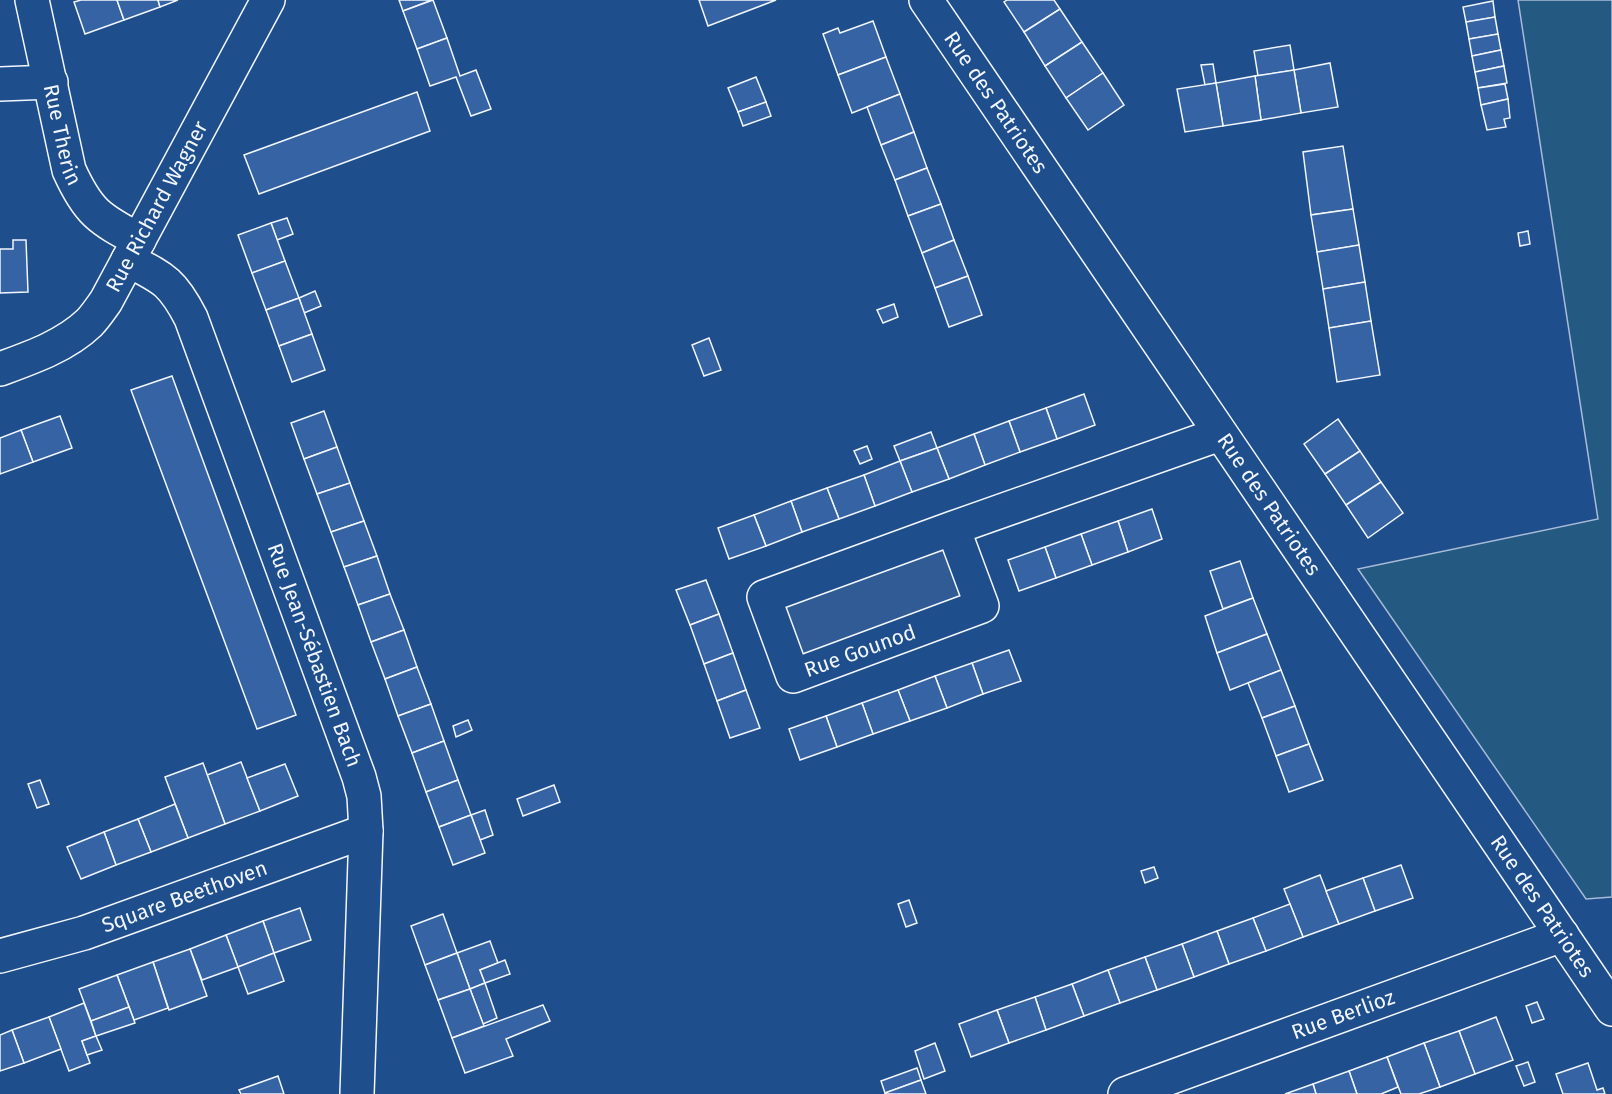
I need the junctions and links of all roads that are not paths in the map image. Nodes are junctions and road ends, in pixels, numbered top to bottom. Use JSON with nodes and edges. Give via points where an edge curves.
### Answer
{"nodes":[{"id":1,"x":32,"y":0,"type":"edge"},
{"id":2,"x":268,"y":0,"type":"edge"},
{"id":3,"x":926,"y":0,"type":"edge"},
{"id":4,"x":51,"y":82,"type":"junction"},
{"id":5,"x":0,"y":84,"type":"edge"},
{"id":6,"x":134,"y":250,"type":"junction"},
{"id":7,"x":0,"y":369,"type":"edge"},
{"id":8,"x":1220,"y":434,"type":"junction"},
{"id":9,"x":953,"y":528,"type":"junction"},
{"id":10,"x":366,"y":831,"type":"junction"},
{"id":11,"x":1562,"y":935,"type":"junction"},
{"id":12,"x":0,"y":956,"type":"edge"},
{"id":13,"x":1612,"y":1009,"type":"edge"},
{"id":14,"x":357,"y":1094,"type":"edge"},
{"id":15,"x":1125,"y":1094,"type":"edge"}],
"edges":[{"from":1,"to":4,"type":"street","name":"Rue Therin"},
{"from":2,"to":6,"type":"street","name":"Rue Richard Wagner"},
{"from":3,"to":8,"type":"street","name":"Rue des Patriotes"},
{"from":4,"to":5,"type":"street"},
{"from":4,"to":6,"type":"street","name":"Rue Therin","via":[[69,170],[78,190],[93,212]]},
{"from":6,"to":7,"type":"street","name":"Rue Richard Wagner","via":[[106,301],[88,324],[61,343]]},
{"from":6,"to":10,"type":"street","name":"Rue Jean-Sébastien Bach","via":[[178,293],[191,318],[353,757],[364,796]]},
{"from":8,"to":9,"type":"street","name":"Rue Gounod"},
{"from":8,"to":11,"type":"street","name":"Rue des Patriotes"},
{"from":9,"to":9,"type":"street","name":"Rue Gounod","via":[[764,597],[793,675],[982,606]]},
{"from":10,"to":12,"type":"street","name":"Square Beethoven","via":[[84,933]]},
{"from":10,"to":14,"type":"street","name":"Rue Jean-Sébastien Bach"},
{"from":11,"to":13,"type":"street","name":"Rue des Patriotes"},
{"from":11,"to":15,"type":"street","name":"Rue Berlioz"}]}
